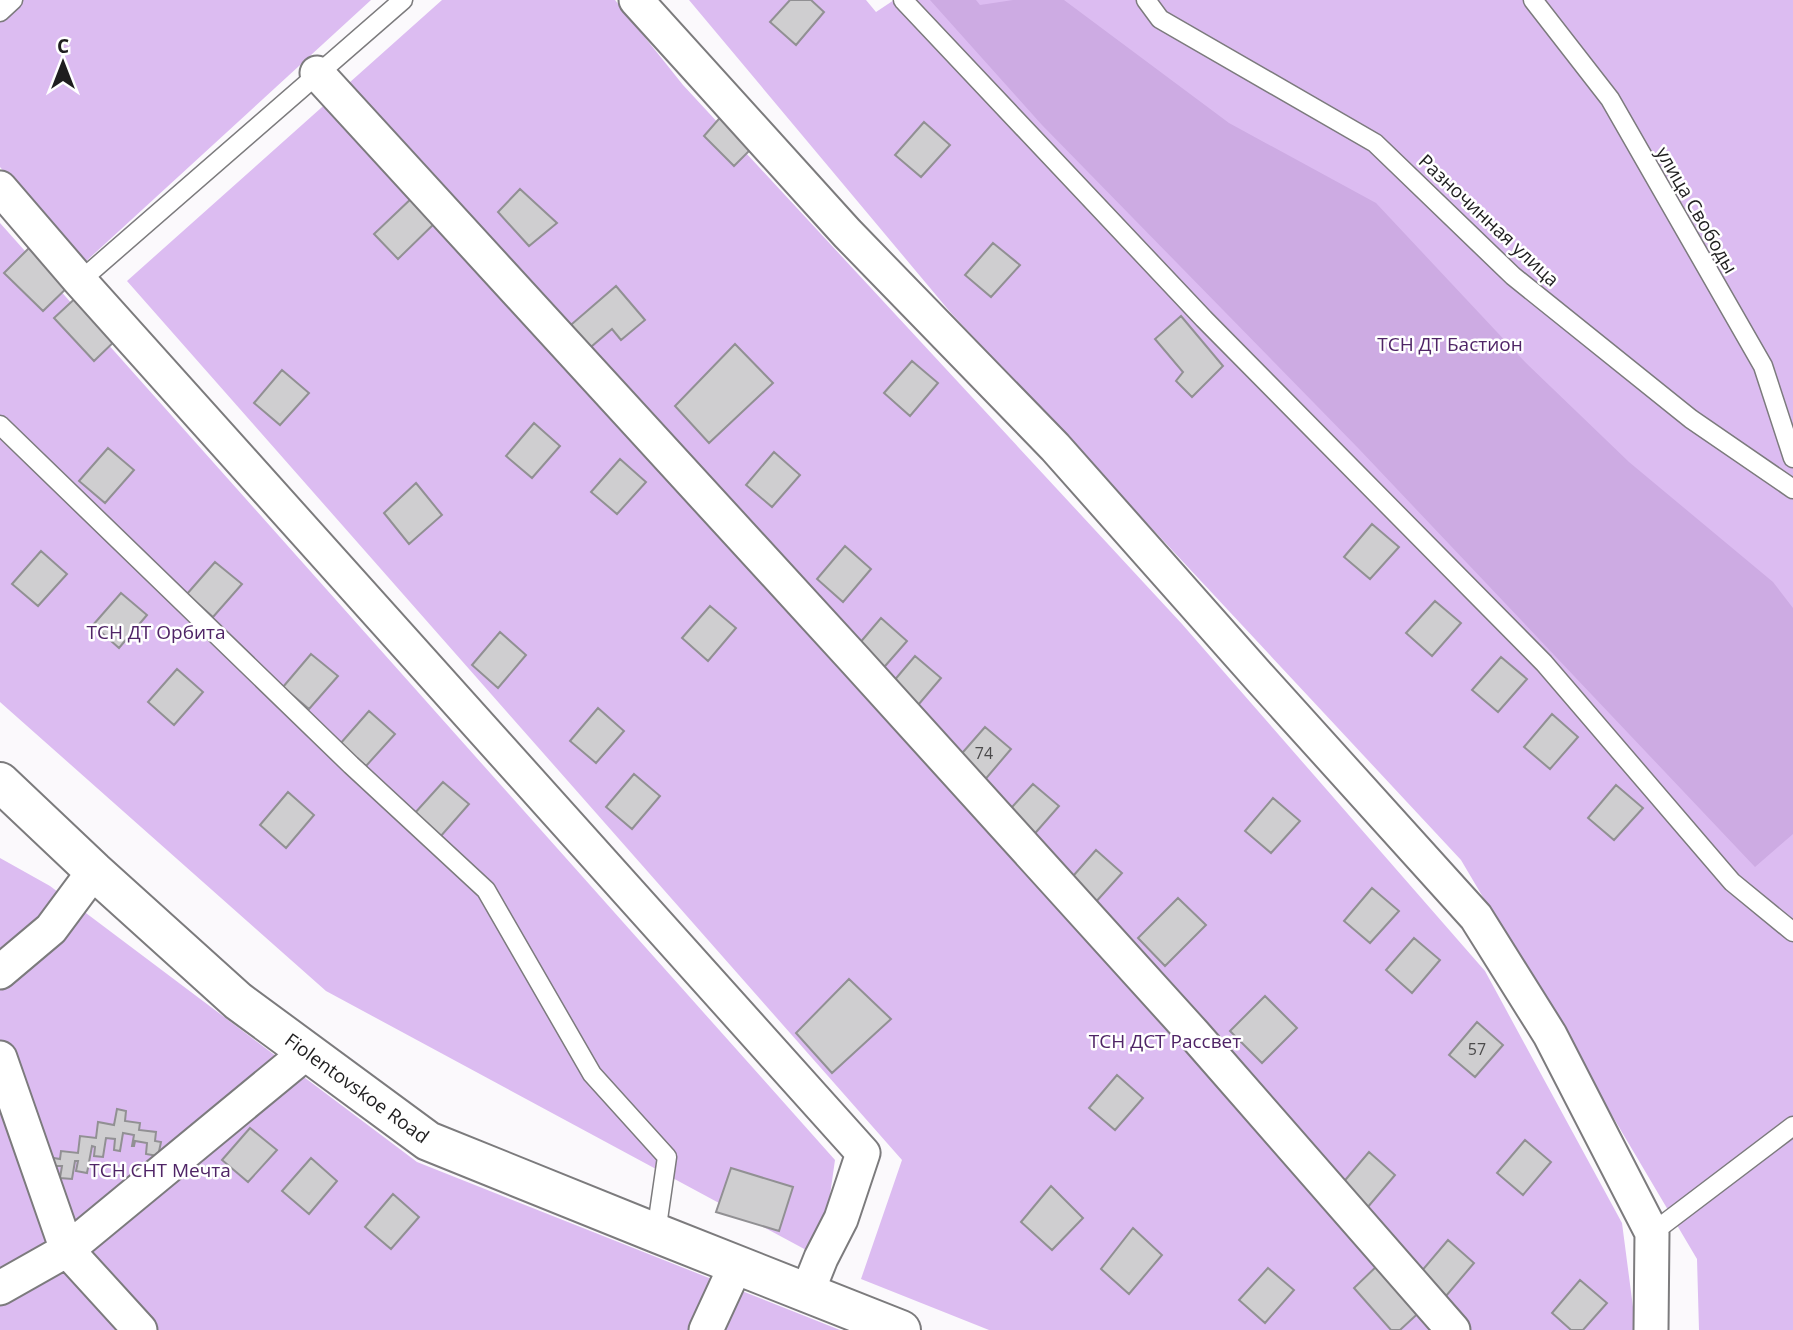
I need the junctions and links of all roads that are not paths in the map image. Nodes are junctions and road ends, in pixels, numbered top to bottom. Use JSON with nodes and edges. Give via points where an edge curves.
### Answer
{"nodes":[{"id":1,"x":13,"y":0,"type":"edge"},
{"id":2,"x":403,"y":0,"type":"edge"},
{"id":3,"x":636,"y":0,"type":"edge"},
{"id":4,"x":903,"y":0,"type":"edge"},
{"id":5,"x":1146,"y":0,"type":"edge"},
{"id":6,"x":1533,"y":0,"type":"edge"},
{"id":7,"x":0,"y":12,"type":"edge"},
{"id":8,"x":317,"y":74,"type":"junction"},
{"id":9,"x":0,"y":188,"type":"edge"},
{"id":10,"x":80,"y":281,"type":"junction"},
{"id":11,"x":0,"y":425,"type":"edge"},
{"id":12,"x":1793,"y":458,"type":"edge"},
{"id":13,"x":1793,"y":489,"type":"edge"},
{"id":14,"x":0,"y":782,"type":"edge"},
{"id":15,"x":94,"y":871,"type":"junction"},
{"id":16,"x":1793,"y":932,"type":"edge"},
{"id":17,"x":0,"y":972,"type":"edge"},
{"id":18,"x":307,"y":1052,"type":"junction"},
{"id":19,"x":0,"y":1058,"type":"edge"},
{"id":20,"x":1793,"y":1126,"type":"edge"},
{"id":21,"x":656,"y":1233,"type":"junction"},
{"id":22,"x":1652,"y":1233,"type":"junction"},
{"id":23,"x":67,"y":1250,"type":"junction"},
{"id":24,"x":736,"y":1265,"type":"junction"},
{"id":25,"x":0,"y":1288,"type":"edge"},
{"id":26,"x":807,"y":1293,"type":"junction"},
{"id":27,"x":140,"y":1330,"type":"edge"},
{"id":28,"x":706,"y":1330,"type":"edge"},
{"id":29,"x":901,"y":1330,"type":"edge"},
{"id":30,"x":1453,"y":1330,"type":"edge"},
{"id":31,"x":1651,"y":1330,"type":"edge"}],
"edges":[{"from":1,"to":7,"type":"lane"},
{"from":2,"to":8,"type":"lane"},
{"from":3,"to":22,"type":"street","via":[[848,233],[1055,447],[1476,917],[1550,1035]]},
{"from":4,"to":16,"type":"lane","via":[[1203,318],[1544,663],[1732,882]]},
{"from":5,"to":13,"type":"lane","name":"Разночинная улица","via":[[1160,19],[1375,143],[1513,276],[1691,419]]},
{"from":6,"to":12,"type":"lane","name":"улица Свободы","via":[[1609,99],[1763,366]]},
{"from":8,"to":10,"type":"lane"},
{"from":8,"to":30,"type":"street","via":[[1195,1034]]},
{"from":9,"to":10,"type":"street"},
{"from":10,"to":26,"type":"street","via":[[863,1153],[841,1219]]},
{"from":11,"to":21,"type":"lane","via":[[486,890],[592,1074],[667,1157]]},
{"from":14,"to":15,"type":"main road","name":"Fiolentovskoe Road"},
{"from":15,"to":17,"type":"street","via":[[51,929]]},
{"from":15,"to":18,"type":"main road","name":"Fiolentovskoe Road","via":[[238,1001]]},
{"from":18,"to":21,"type":"main road","name":"Fiolentovskoe Road","via":[[428,1141]]},
{"from":18,"to":23,"type":"street"},
{"from":19,"to":23,"type":"street"},
{"from":20,"to":22,"type":"lane"},
{"from":21,"to":24,"type":"main road","name":"Fiolentovskoe Road"},
{"from":22,"to":31,"type":"street"},
{"from":23,"to":25,"type":"street"},
{"from":23,"to":27,"type":"street"},
{"from":24,"to":26,"type":"main road","name":"Fiolentovskoe Road"},
{"from":24,"to":28,"type":"street"},
{"from":26,"to":29,"type":"main road","name":"Fiolentovskoe Road"}]}
